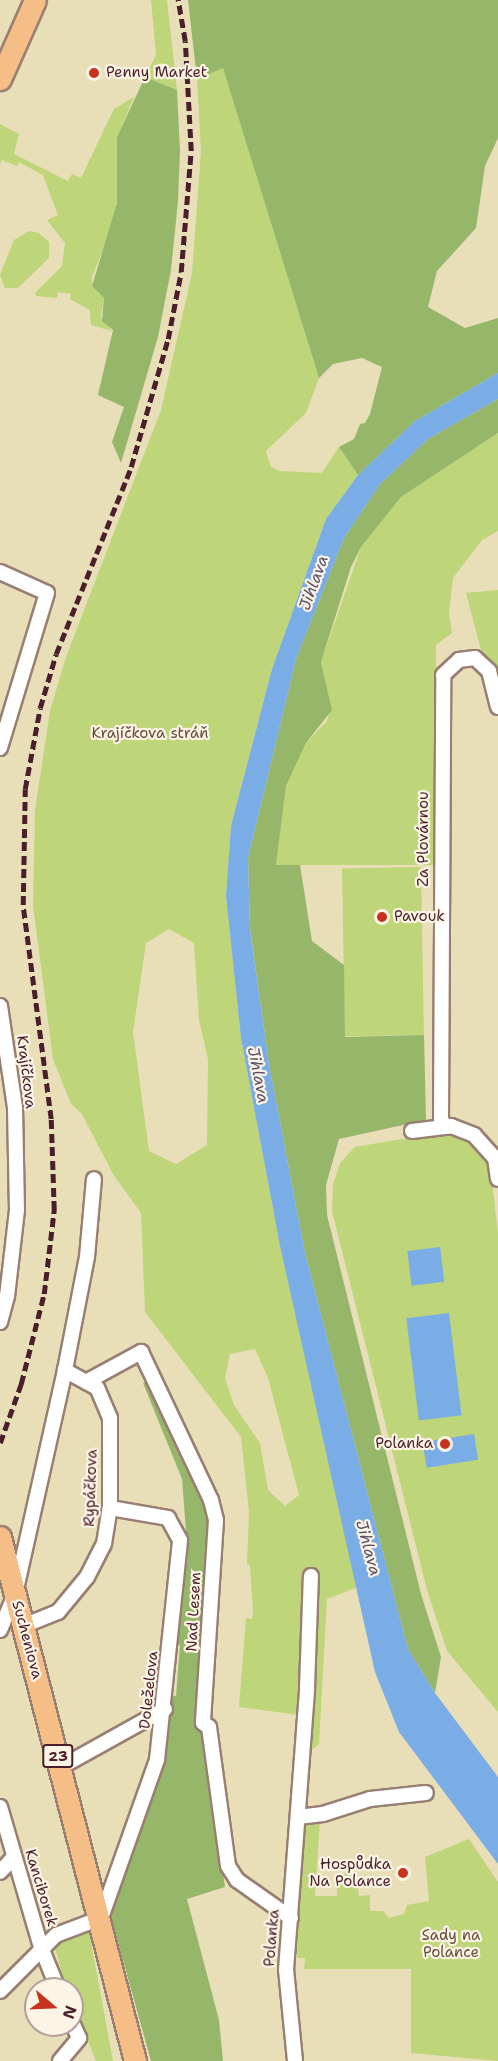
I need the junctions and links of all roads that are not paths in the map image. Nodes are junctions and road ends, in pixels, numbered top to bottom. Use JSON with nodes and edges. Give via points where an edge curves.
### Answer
{"nodes":[{"id":1,"x":35,"y":0,"type":"edge"},
{"id":2,"x":0,"y":80,"type":"edge"},
{"id":3,"x":0,"y":572,"type":"edge"},
{"id":4,"x":498,"y":707,"type":"edge"},
{"id":5,"x":0,"y":748,"type":"edge"},
{"id":6,"x":0,"y":1006,"type":"edge"},
{"id":7,"x":451,"y":1126,"type":"junction"},
{"id":8,"x":412,"y":1131,"type":"dead end"},
{"id":9,"x":94,"y":1179,"type":"dead end"},
{"id":10,"x":498,"y":1179,"type":"edge"},
{"id":11,"x":0,"y":1322,"type":"edge"},
{"id":12,"x":65,"y":1370,"type":"junction"},
{"id":13,"x":86,"y":1382,"type":"junction"},
{"id":14,"x":110,"y":1508,"type":"junction"},
{"id":15,"x":0,"y":1537,"type":"edge"},
{"id":16,"x":310,"y":1576,"type":"dead end"},
{"id":17,"x":15,"y":1594,"type":"junction"},
{"id":18,"x":23,"y":1626,"type":"junction"},
{"id":19,"x":0,"y":1630,"type":"edge"},
{"id":20,"x":165,"y":1709,"type":"junction"},
{"id":21,"x":61,"y":1767,"type":"junction"},
{"id":22,"x":426,"y":1793,"type":"dead end"},
{"id":23,"x":0,"y":1807,"type":"edge"},
{"id":24,"x":298,"y":1817,"type":"junction"},
{"id":25,"x":14,"y":1857,"type":"junction"},
{"id":26,"x":0,"y":1872,"type":"edge"},
{"id":27,"x":100,"y":1918,"type":"junction"},
{"id":28,"x":291,"y":1918,"type":"junction"},
{"id":29,"x":39,"y":1941,"type":"junction"},
{"id":30,"x":53,"y":1977,"type":"edge"},
{"id":31,"x":0,"y":1991,"type":"edge"},
{"id":32,"x":79,"y":2037,"type":"edge"},
{"id":33,"x":60,"y":2061,"type":"edge"},
{"id":34,"x":135,"y":2061,"type":"edge"},
{"id":35,"x":295,"y":2061,"type":"edge"}],
"edges":[{"from":1,"to":2,"type":"main road"},
{"from":3,"to":5,"type":"street","via":[[47,593]]},
{"from":4,"to":7,"type":"street","name":"Za Plovárnou","via":[[489,671],[475,658],[459,660],[443,675],[441,1118],[444,1126]]},
{"from":6,"to":11,"type":"street","name":"Krajíčkova","via":[[15,1107],[17,1210],[7,1296]]},
{"from":7,"to":8,"type":"street"},
{"from":7,"to":10,"type":"street","via":[[474,1135],[486,1145],[495,1158]]},
{"from":9,"to":12,"type":"street","name":"Sucheniova","via":[[87,1257]]},
{"from":12,"to":13,"type":"street","name":"Rypáčkova"},
{"from":12,"to":17,"type":"street","name":"Sucheniova"},
{"from":13,"to":14,"type":"street","name":"Rypáčkova","via":[[97,1388],[110,1418]]},
{"from":13,"to":28,"type":"street","name":"Nad Lesem","via":[[141,1352],[211,1500],[216,1520],[203,1723],[209,1727],[228,1866],[237,1880]]},
{"from":14,"to":18,"type":"street","name":"Rypáčkova","via":[[105,1544],[87,1577],[58,1612]]},
{"from":14,"to":20,"type":"street","name":"Doleželova","via":[[168,1518],[180,1540]]},
{"from":15,"to":17,"type":"main road","number":"23"},
{"from":16,"to":24,"type":"street","name":"Polanka"},
{"from":17,"to":18,"type":"main road","name":"Sucheniova","number":"23"},
{"from":17,"to":19,"type":"street"},
{"from":18,"to":21,"type":"main road","name":"Sucheniova","number":"23"},
{"from":20,"to":21,"type":"street"},
{"from":20,"to":27,"type":"street","name":"Doleželova","via":[[157,1760]]},
{"from":21,"to":27,"type":"main road","name":"Sucheniova","number":"23"},
{"from":22,"to":24,"type":"street","via":[[370,1799],[323,1814]]},
{"from":23,"to":25,"type":"street","name":"Kanciborek"},
{"from":24,"to":28,"type":"street","name":"Polanka"},
{"from":25,"to":26,"type":"street"},
{"from":25,"to":29,"type":"street","name":"Kanciborek"},
{"from":27,"to":29,"type":"street","name":"Kanciborek"},
{"from":27,"to":34,"type":"main road","name":"Sucheniova","number":"23"},
{"from":28,"to":35,"type":"street","name":"Polanka","via":[[286,1993]]},
{"from":29,"to":30,"type":"street"},
{"from":29,"to":31,"type":"street"},
{"from":32,"to":33,"type":"street"}]}
